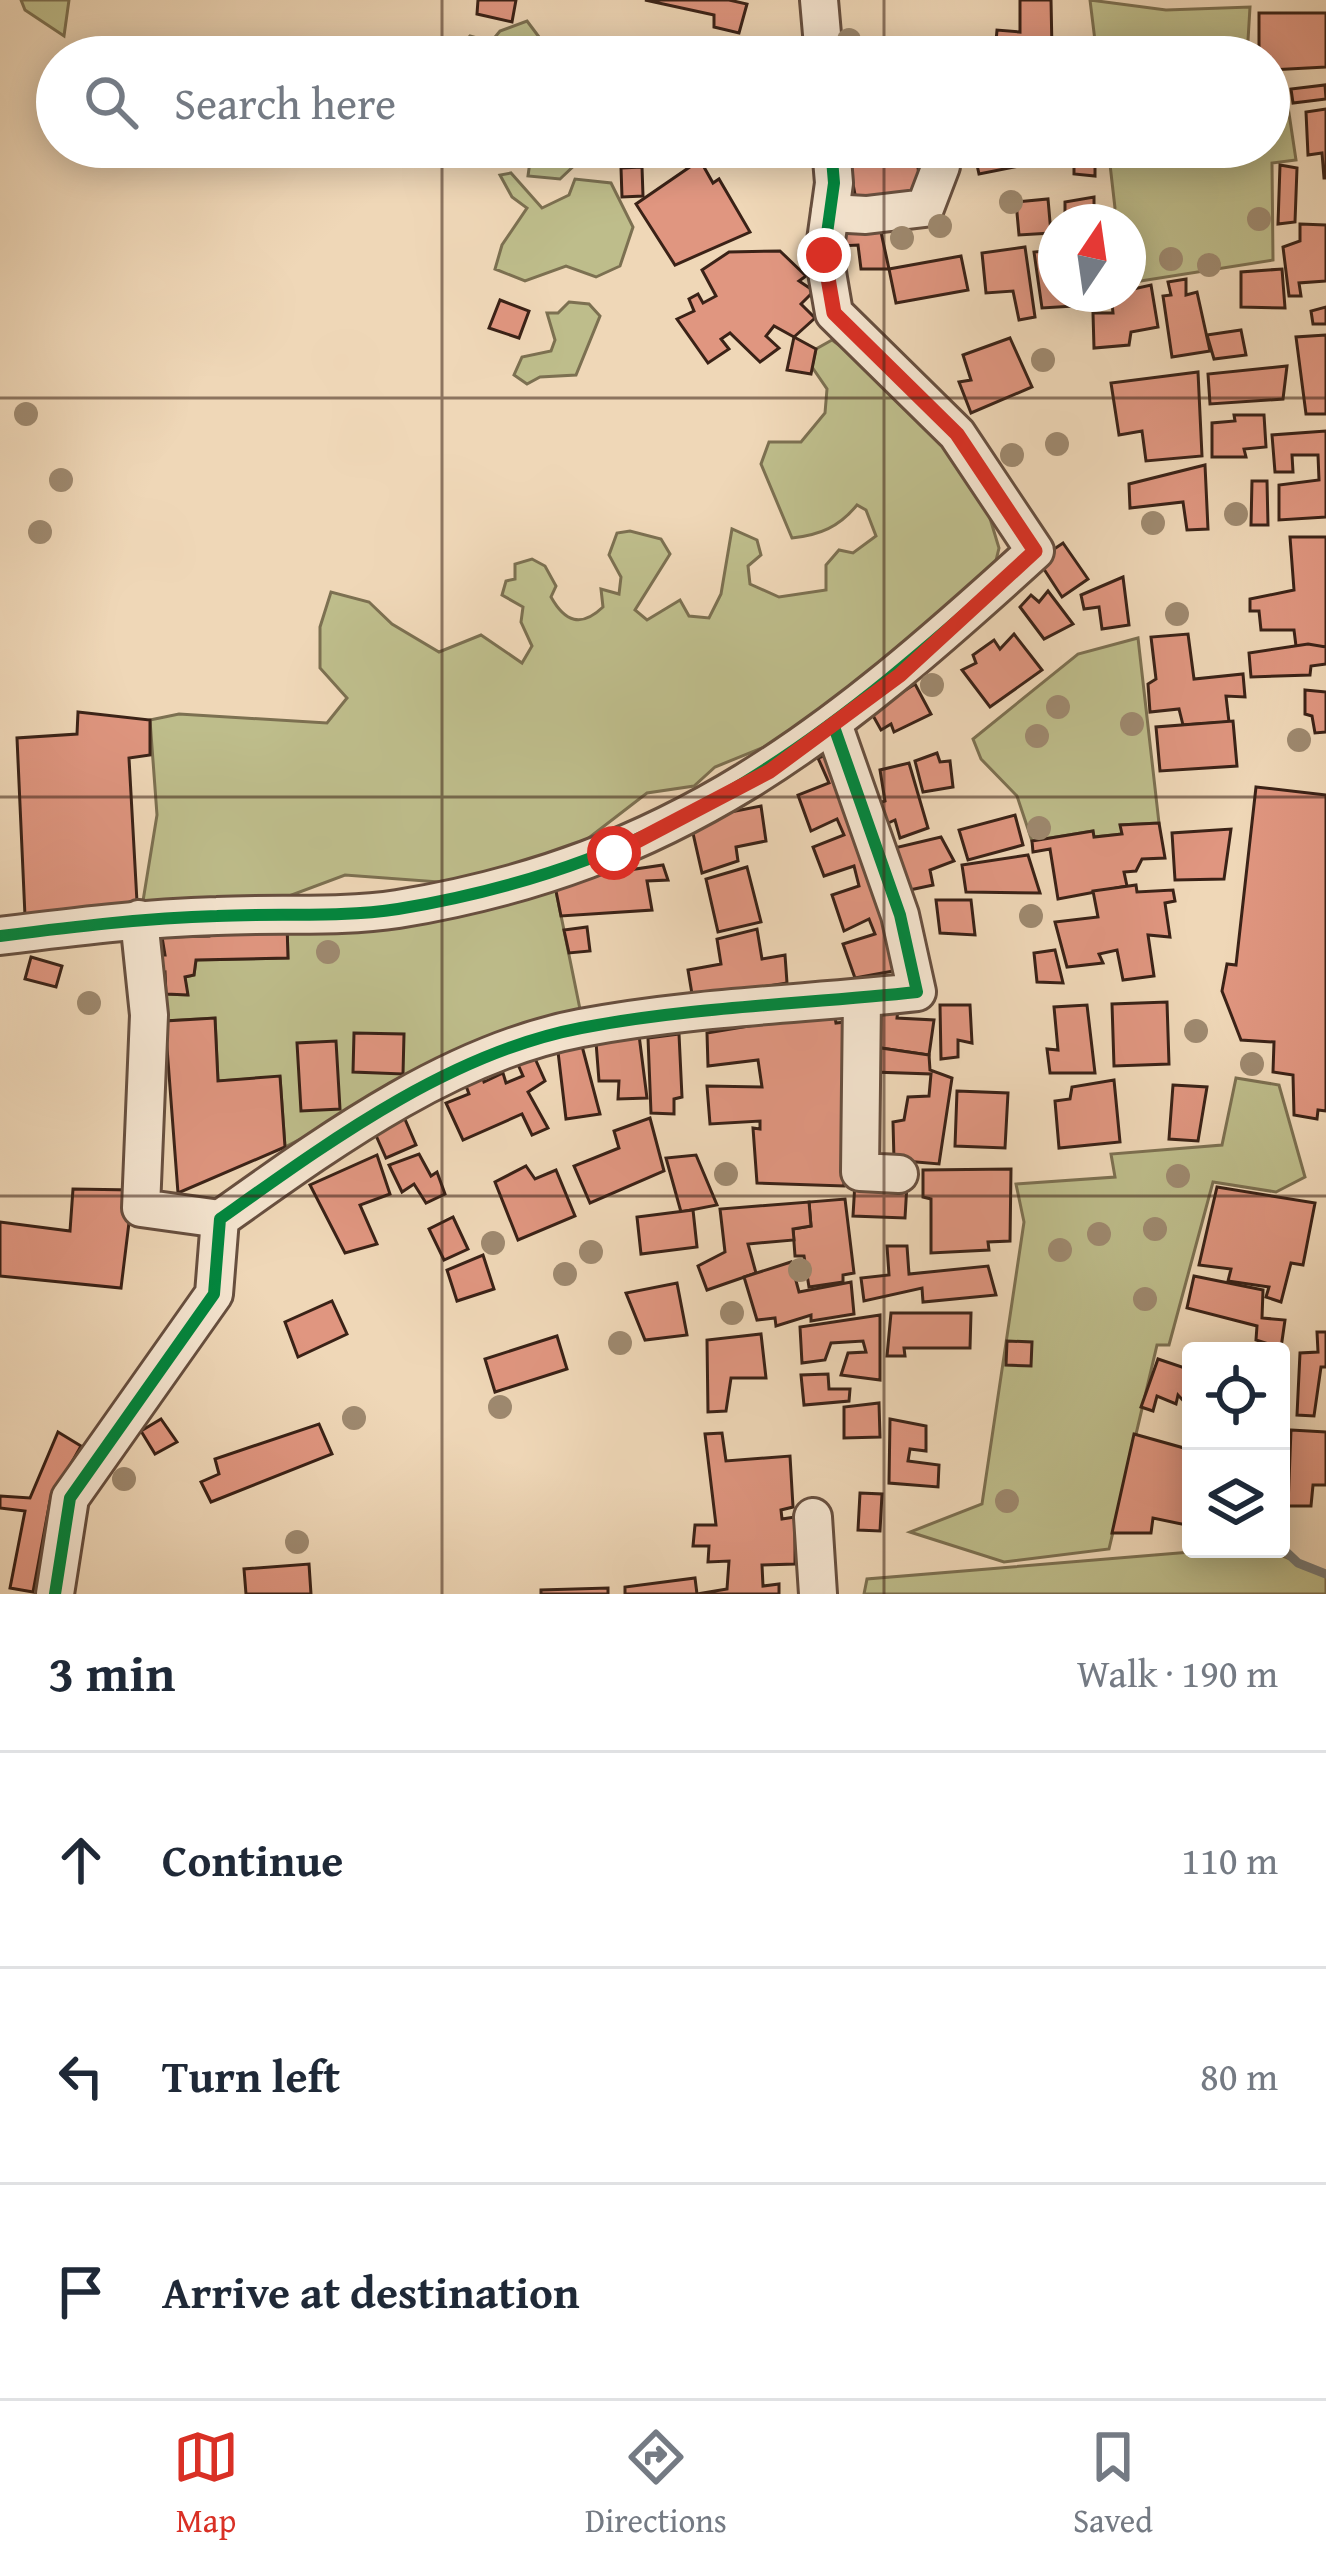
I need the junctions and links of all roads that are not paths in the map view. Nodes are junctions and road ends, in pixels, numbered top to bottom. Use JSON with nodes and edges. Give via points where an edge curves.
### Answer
{"nodes":[{"id":1,"x":819,"y":0,"type":"edge"},
{"id":2,"x":822,"y":36,"type":"edge"},
{"id":3,"x":831,"y":168,"type":"edge"},
{"id":4,"x":940,"y":168,"type":"edge"},
{"id":5,"x":830,"y":213,"type":"junction"},
{"id":6,"x":833,"y":724,"type":"junction"},
{"id":7,"x":139,"y":920,"type":"junction"},
{"id":8,"x":0,"y":936,"type":"edge"},
{"id":9,"x":862,"y":998,"type":"junction"},
{"id":10,"x":899,"y":1174,"type":"dead end"},
{"id":11,"x":220,"y":1220,"type":"junction"},
{"id":12,"x":813,"y":1517,"type":"dead end"},
{"id":13,"x":55,"y":1594,"type":"edge"},
{"id":14,"x":818,"y":1594,"type":"edge"}],
"edges":[{"from":1,"to":2,"type":"street"},
{"from":3,"to":5,"type":"street"},
{"from":4,"to":5,"type":"street","via":[[925,208]]},
{"from":5,"to":6,"type":"street","via":[[824,255],[834,313],[957,434],[1035,551],[900,675]]},
{"from":6,"to":7,"type":"street","via":[[770,771],[614,853],[535,881],[394,910]]},
{"from":6,"to":9,"type":"street","via":[[900,915],[917,992]]},
{"from":7,"to":8,"type":"street"},
{"from":7,"to":11,"type":"street","via":[[149,1015],[141,1208]]},
{"from":9,"to":10,"type":"street","via":[[860,1172]]},
{"from":9,"to":11,"type":"street","via":[[578,1028],[457,1070],[355,1126]]},
{"from":11,"to":13,"type":"street","via":[[214,1294],[70,1498]]},
{"from":12,"to":14,"type":"street"}]}
